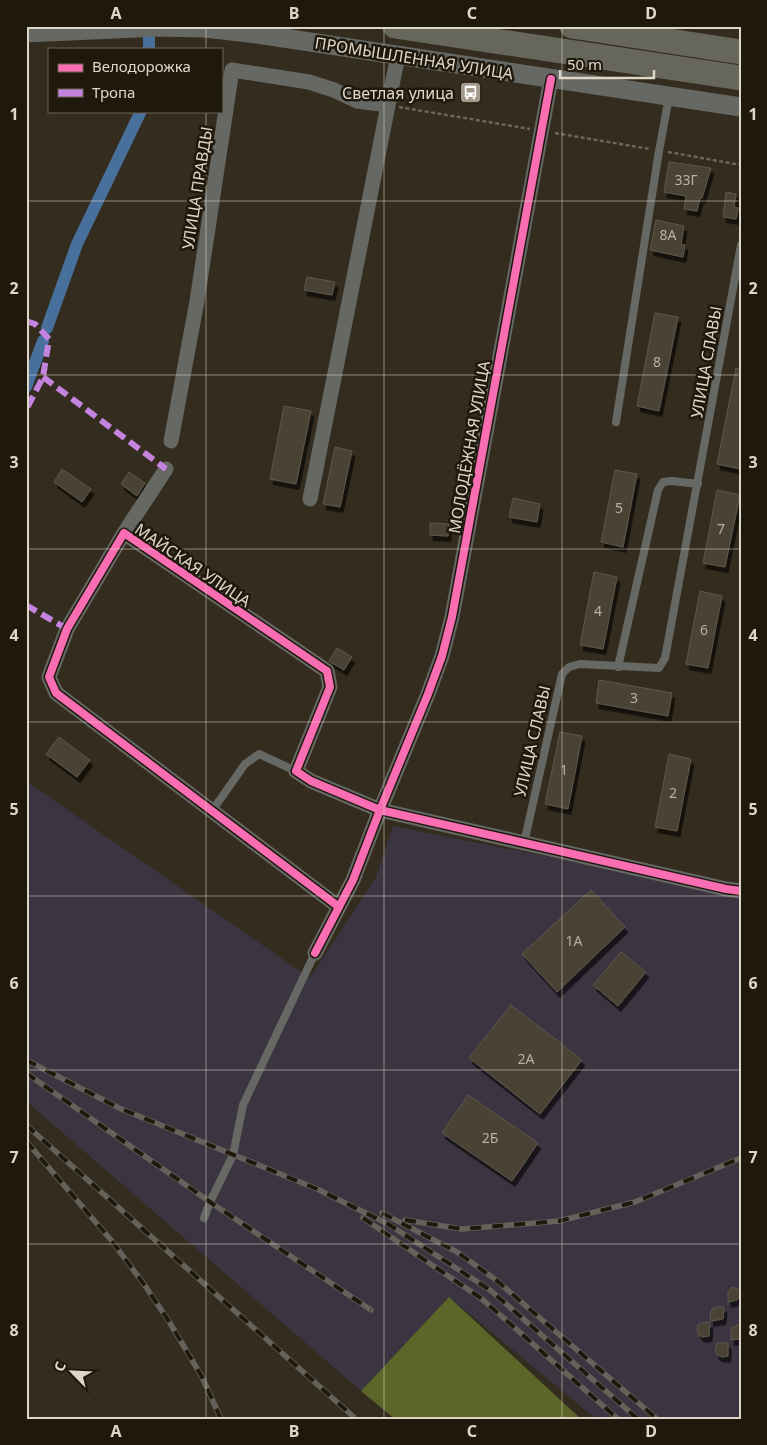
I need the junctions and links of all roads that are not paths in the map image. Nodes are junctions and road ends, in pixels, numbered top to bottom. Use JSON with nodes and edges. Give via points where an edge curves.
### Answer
{"nodes":[{"id":1,"x":395,"y":26,"type":"edge"},
{"id":2,"x":572,"y":26,"type":"edge"},
{"id":3,"x":26,"y":33,"type":"edge"},
{"id":4,"x":741,"y":52,"type":"edge"},
{"id":5,"x":398,"y":55,"type":"junction"},
{"id":6,"x":741,"y":78,"type":"edge"},
{"id":7,"x":551,"y":79,"type":"junction"},
{"id":8,"x":669,"y":97,"type":"junction"},
{"id":9,"x":388,"y":105,"type":"junction"},
{"id":10,"x":741,"y":108,"type":"edge"},
{"id":11,"x":741,"y":245,"type":"edge"},
{"id":12,"x":616,"y":422,"type":"dead end"},
{"id":13,"x":171,"y":441,"type":"dead end"},
{"id":14,"x":166,"y":469,"type":"dead end"},
{"id":15,"x":698,"y":484,"type":"junction"},
{"id":16,"x":310,"y":499,"type":"dead end"},
{"id":17,"x":124,"y":533,"type":"junction"},
{"id":18,"x":618,"y":666,"type":"junction"},
{"id":19,"x":296,"y":771,"type":"junction"},
{"id":20,"x":380,"y":810,"type":"junction"},
{"id":21,"x":212,"y":811,"type":"junction"},
{"id":22,"x":524,"y":843,"type":"junction"},
{"id":23,"x":741,"y":891,"type":"edge"},
{"id":24,"x":339,"y":907,"type":"junction"},
{"id":25,"x":315,"y":953,"type":"joint"},
{"id":26,"x":204,"y":1218,"type":"dead end"}],
"edges":[{"from":1,"to":6,"type":"highway"},
{"from":2,"to":4,"type":"highway"},
{"from":3,"to":5,"type":"street","name":"ПРОМЫШЛЕННАЯ УЛИЦА","via":[[206,28]]},
{"from":5,"to":7,"type":"street","name":"ПРОМЫШЛЕННАЯ УЛИЦА"},
{"from":5,"to":9,"type":"street"},
{"from":7,"to":8,"type":"street","name":"ПРОМЫШЛЕННАЯ УЛИЦА"},
{"from":7,"to":20,"type":"street","name":"МОЛОДЁЖНАЯ УЛИЦА","via":[[452,617],[428,694]]},
{"from":8,"to":10,"type":"street","name":"ПРОМЫШЛЕННАЯ УЛИЦА"},
{"from":8,"to":12,"type":"lane"},
{"from":9,"to":13,"type":"street","name":"УЛИЦА ПРАВДЫ","via":[[358,101],[310,82],[232,70],[197,301]]},
{"from":9,"to":16,"type":"street"},
{"from":11,"to":15,"type":"lane","name":"УЛИЦА СЛАВЫ"},
{"from":14,"to":17,"type":"street","name":"МАЙСКАЯ УЛИЦА"},
{"from":15,"to":18,"type":"lane","via":[[664,482],[658,490]]},
{"from":15,"to":18,"type":"lane","name":"УЛИЦА СЛАВЫ","via":[[665,658],[659,668]]},
{"from":17,"to":19,"type":"street","name":"МАЙСКАЯ УЛИЦА","via":[[327,671],[330,687]]},
{"from":17,"to":21,"type":"street","name":"МАЙСКАЯ УЛИЦА","via":[[67,629],[49,677],[56,693]]},
{"from":18,"to":22,"type":"lane","name":"УЛИЦА СЛАВЫ","via":[[580,664],[569,667],[562,674]]},
{"from":19,"to":20,"type":"street","via":[[311,781]]},
{"from":19,"to":21,"type":"lane","via":[[259,754],[245,764]]},
{"from":20,"to":22,"type":"street"},
{"from":20,"to":24,"type":"street","name":"МОЛОДЁЖНАЯ УЛИЦА"},
{"from":21,"to":24,"type":"street","name":"МАЙСКАЯ УЛИЦА"},
{"from":22,"to":23,"type":"street"},
{"from":24,"to":25,"type":"street","name":"МОЛОДЁЖНАЯ УЛИЦА"},
{"from":25,"to":26,"type":"lane","via":[[243,1105],[233,1155]]}]}
